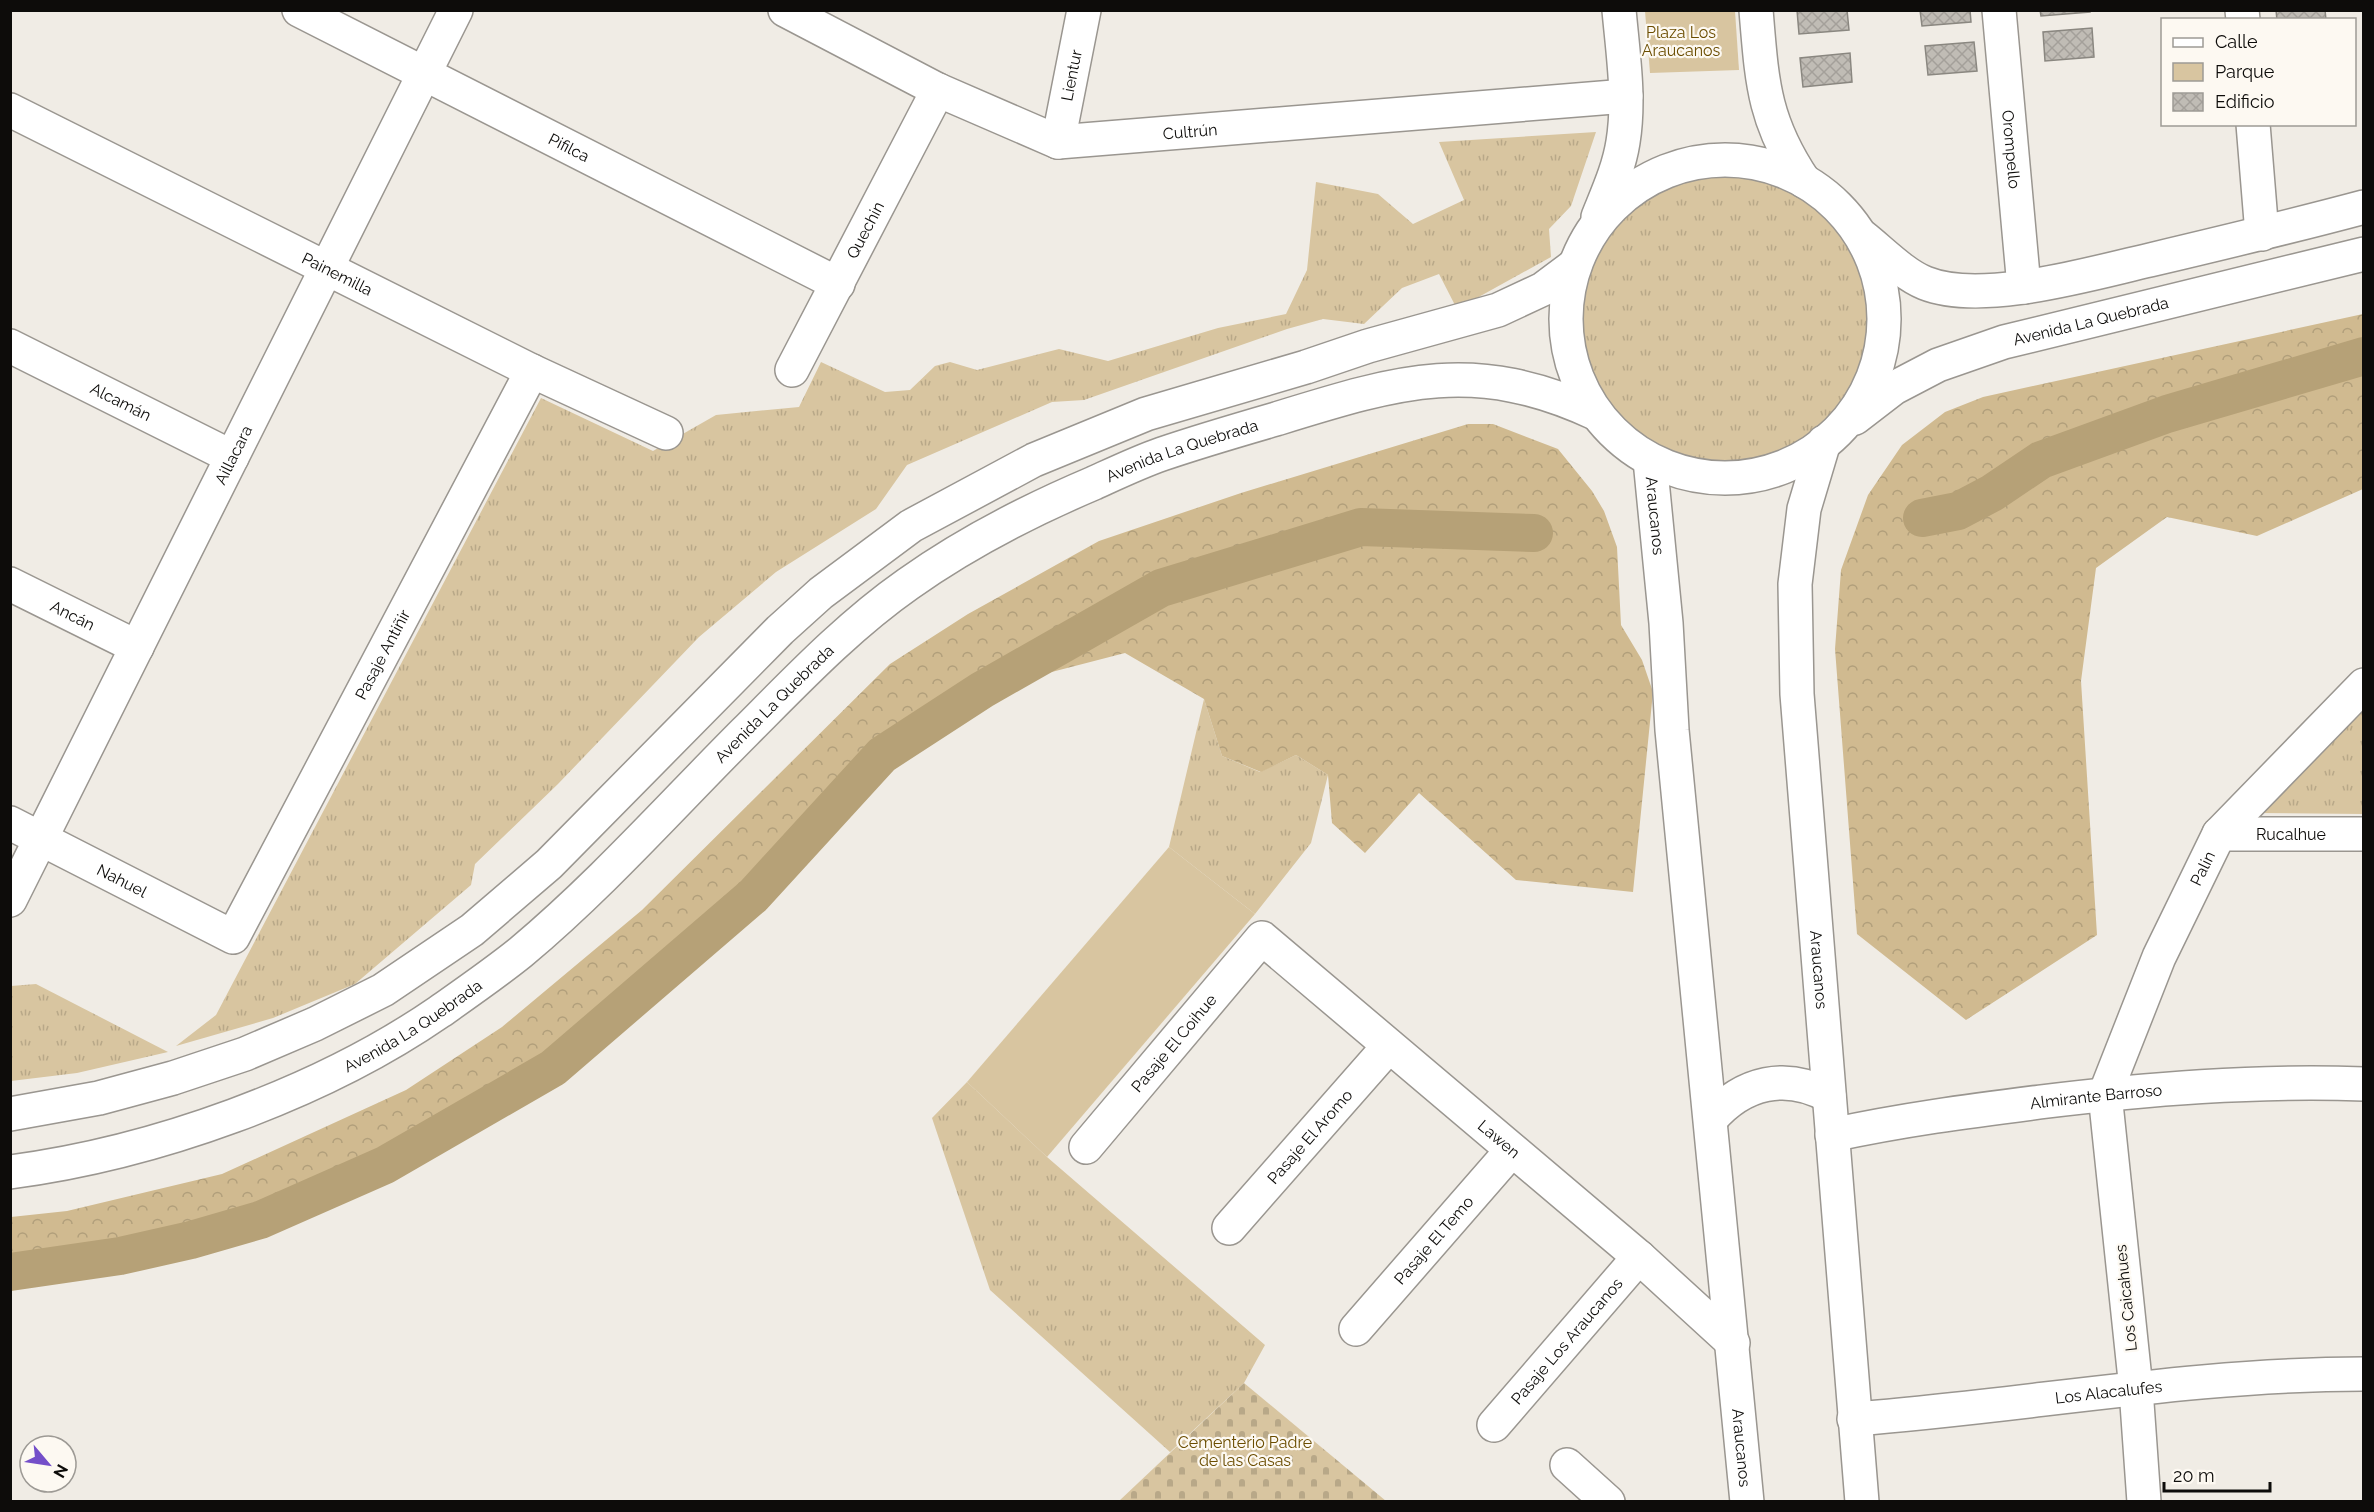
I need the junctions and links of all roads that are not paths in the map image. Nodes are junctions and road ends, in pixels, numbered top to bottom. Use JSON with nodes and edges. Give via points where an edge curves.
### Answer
{"nodes":[{"id":1,"x":299,"y":10,"type":"edge"},
{"id":2,"x":456,"y":10,"type":"edge"},
{"id":3,"x":785,"y":10,"type":"edge"},
{"id":4,"x":1083,"y":10,"type":"edge"},
{"id":5,"x":1619,"y":10,"type":"edge"},
{"id":6,"x":1756,"y":10,"type":"edge"},
{"id":7,"x":1999,"y":10,"type":"edge"},
{"id":8,"x":424,"y":74,"type":"junction"},
{"id":9,"x":938,"y":90,"type":"junction"},
{"id":10,"x":1626,"y":96,"type":"junction"},
{"id":11,"x":10,"y":110,"type":"edge"},
{"id":12,"x":2253,"y":126,"type":"edge"},
{"id":13,"x":1058,"y":142,"type":"junction"},
{"id":14,"x":1804,"y":181,"type":"junction"},
{"id":15,"x":2364,"y":207,"type":"edge"},
{"id":16,"x":1593,"y":230,"type":"junction"},
{"id":17,"x":1858,"y":233,"type":"junction"},
{"id":18,"x":2262,"y":234,"type":"junction"},
{"id":19,"x":2364,"y":254,"type":"edge"},
{"id":20,"x":1575,"y":265,"type":"junction"},
{"id":21,"x":326,"y":268,"type":"junction"},
{"id":22,"x":838,"y":284,"type":"junction"},
{"id":23,"x":2024,"y":287,"type":"junction"},
{"id":24,"x":10,"y":346,"type":"edge"},
{"id":25,"x":792,"y":370,"type":"dead end"},
{"id":26,"x":532,"y":371,"type":"junction"},
{"id":27,"x":1597,"y":414,"type":"junction"},
{"id":28,"x":666,"y":433,"type":"dead end"},
{"id":29,"x":1831,"y":437,"type":"junction"},
{"id":30,"x":232,"y":457,"type":"junction"},
{"id":31,"x":1650,"y":460,"type":"junction"},
{"id":32,"x":10,"y":584,"type":"edge"},
{"id":33,"x":137,"y":647,"type":"junction"},
{"id":34,"x":2364,"y":685,"type":"edge"},
{"id":35,"x":10,"y":823,"type":"edge"},
{"id":36,"x":2219,"y":834,"type":"junction"},
{"id":37,"x":2364,"y":834,"type":"edge"},
{"id":38,"x":41,"y":839,"type":"junction"},
{"id":39,"x":10,"y":900,"type":"edge"},
{"id":40,"x":233,"y":937,"type":"joint"},
{"id":41,"x":1262,"y":938,"type":"joint"},
{"id":42,"x":1389,"y":1046,"type":"junction"},
{"id":43,"x":2364,"y":1084,"type":"edge"},
{"id":44,"x":2105,"y":1094,"type":"junction"},
{"id":45,"x":1829,"y":1096,"type":"junction"},
{"id":46,"x":10,"y":1114,"type":"edge"},
{"id":47,"x":1711,"y":1119,"type":"junction"},
{"id":48,"x":1832,"y":1136,"type":"junction"},
{"id":49,"x":1086,"y":1147,"type":"dead end"},
{"id":50,"x":1512,"y":1150,"type":"junction"},
{"id":51,"x":10,"y":1172,"type":"edge"},
{"id":52,"x":1229,"y":1228,"type":"dead end"},
{"id":53,"x":1639,"y":1257,"type":"junction"},
{"id":54,"x":1356,"y":1329,"type":"dead end"},
{"id":55,"x":1733,"y":1343,"type":"junction"},
{"id":56,"x":2364,"y":1374,"type":"edge"},
{"id":57,"x":2136,"y":1389,"type":"junction"},
{"id":58,"x":1854,"y":1419,"type":"junction"},
{"id":59,"x":1494,"y":1425,"type":"dead end"},
{"id":60,"x":1567,"y":1465,"type":"dead end"},
{"id":61,"x":1608,"y":1502,"type":"edge"},
{"id":62,"x":1747,"y":1502,"type":"edge"},
{"id":63,"x":1862,"y":1502,"type":"edge"},
{"id":64,"x":2144,"y":1502,"type":"edge"}],
"edges":[{"from":1,"to":8,"type":"street","name":"Pifilca"},
{"from":2,"to":8,"type":"street","name":"Aillacara"},
{"from":3,"to":9,"type":"street","name":"Cultrún"},
{"from":4,"to":13,"type":"street","name":"Lientur"},
{"from":5,"to":10,"type":"street"},
{"from":6,"to":14,"type":"street","via":[[1767,110],[1788,157]]},
{"from":7,"to":23,"type":"street","name":"Orompello"},
{"from":8,"to":21,"type":"street","name":"Aillacara"},
{"from":8,"to":22,"type":"street","name":"Pifilca"},
{"from":9,"to":13,"type":"street","name":"Cultrún"},
{"from":9,"to":22,"type":"street","name":"Quechin"},
{"from":10,"to":13,"type":"street","name":"Cultrún"},
{"from":10,"to":16,"type":"street","via":[[1618,167]]},
{"from":11,"to":21,"type":"street","name":"Painemilla"},
{"from":12,"to":18,"type":"street"},
{"from":14,"to":16,"type":"street","via":[[1761,164],[1735,160],[1684,166],[1637,187],[1616,203]]},
{"from":14,"to":17,"type":"street","via":[[1829,199]]},
{"from":15,"to":18,"type":"street"},
{"from":16,"to":20,"type":"street"},
{"from":17,"to":23,"type":"street","via":[[1925,283],[1951,290]]},
{"from":17,"to":29,"type":"street","via":[[1881,287],[1884,337],[1867,389]]},
{"from":18,"to":23,"type":"street"},
{"from":19,"to":29,"type":"street","name":"Avenida La Quebrada","via":[[2004,342],[1938,365],[1903,384]]},
{"from":20,"to":27,"type":"street","via":[[1566,324],[1570,355],[1577,380]]},
{"from":20,"to":46,"type":"street","via":[[1544,289],[1498,310],[1146,414],[1034,460],[910,526],[821,593],[780,630],[549,864],[472,930],[383,990],[265,1045],[173,1078],[99,1098]]},
{"from":21,"to":26,"type":"street","name":"Painemilla"},
{"from":21,"to":30,"type":"street","name":"Aillacara"},
{"from":22,"to":25,"type":"street","name":"Quechin"},
{"from":24,"to":30,"type":"street","name":"Alcamán"},
{"from":26,"to":28,"type":"street","name":"Painemilla"},
{"from":26,"to":40,"type":"street","name":"Pasaje Antiñir"},
{"from":27,"to":31,"type":"street","name":"Avenida La Quebrada","via":[[1623,442]]},
{"from":27,"to":51,"type":"street","name":"Avenida La Quebrada","via":[[1561,397],[1509,384],[1414,381],[1362,392],[1158,455],[1034,508],[975,540],[905,586],[815,661],[575,902],[519,953],[435,1014],[373,1052],[242,1112],[105,1155]]},
{"from":29,"to":31,"type":"street","name":"Avenida La Quebrada","via":[[1794,462],[1745,477],[1693,476]]},
{"from":29,"to":45,"type":"street","name":"Araucanos","via":[[1804,508],[1795,584],[1797,694]]},
{"from":30,"to":33,"type":"street","name":"Aillacara"},
{"from":31,"to":47,"type":"street","name":"Araucanos"},
{"from":32,"to":33,"type":"street","name":"Ancán"},
{"from":33,"to":38,"type":"street","name":"Aillacara"},
{"from":34,"to":36,"type":"street","name":"Palin"},
{"from":35,"to":38,"type":"street","name":"Nahuel"},
{"from":36,"to":37,"type":"street","name":"Rucalhue"},
{"from":36,"to":44,"type":"street","name":"Palin","via":[[2159,957]]},
{"from":38,"to":39,"type":"street","name":"Aillacara"},
{"from":38,"to":40,"type":"street","name":"Nahuel"},
{"from":41,"to":42,"type":"street","name":"Lawen"},
{"from":41,"to":49,"type":"street","name":"Pasaje El Coihue"},
{"from":42,"to":50,"type":"street","name":"Lawen"},
{"from":42,"to":52,"type":"street","name":"Pasaje El Aromo"},
{"from":43,"to":44,"type":"street","name":"Almirante Barroso","via":[[2266,1083]]},
{"from":44,"to":48,"type":"street","name":"Almirante Barroso","via":[[1908,1119]]},
{"from":44,"to":57,"type":"street","name":"Los Caicahues"},
{"from":45,"to":47,"type":"street","via":[[1800,1084],[1769,1082],[1736,1095]]},
{"from":45,"to":48,"type":"street","name":"Araucanos"},
{"from":47,"to":55,"type":"street","name":"Araucanos"},
{"from":48,"to":58,"type":"street","name":"Araucanos"},
{"from":50,"to":53,"type":"street","name":"Lawen"},
{"from":50,"to":54,"type":"street","name":"Pasaje El Temo"},
{"from":53,"to":55,"type":"street","name":"Lawen"},
{"from":53,"to":59,"type":"street","name":"Pasaje Los Araucanos"},
{"from":55,"to":62,"type":"street","name":"Araucanos"},
{"from":56,"to":57,"type":"street","name":"Los Alacalufes"},
{"from":57,"to":58,"type":"street","name":"Los Alacalufes"},
{"from":57,"to":64,"type":"street","name":"Los Caicahues"},
{"from":58,"to":63,"type":"street","name":"Araucanos"},
{"from":60,"to":61,"type":"street"}]}
